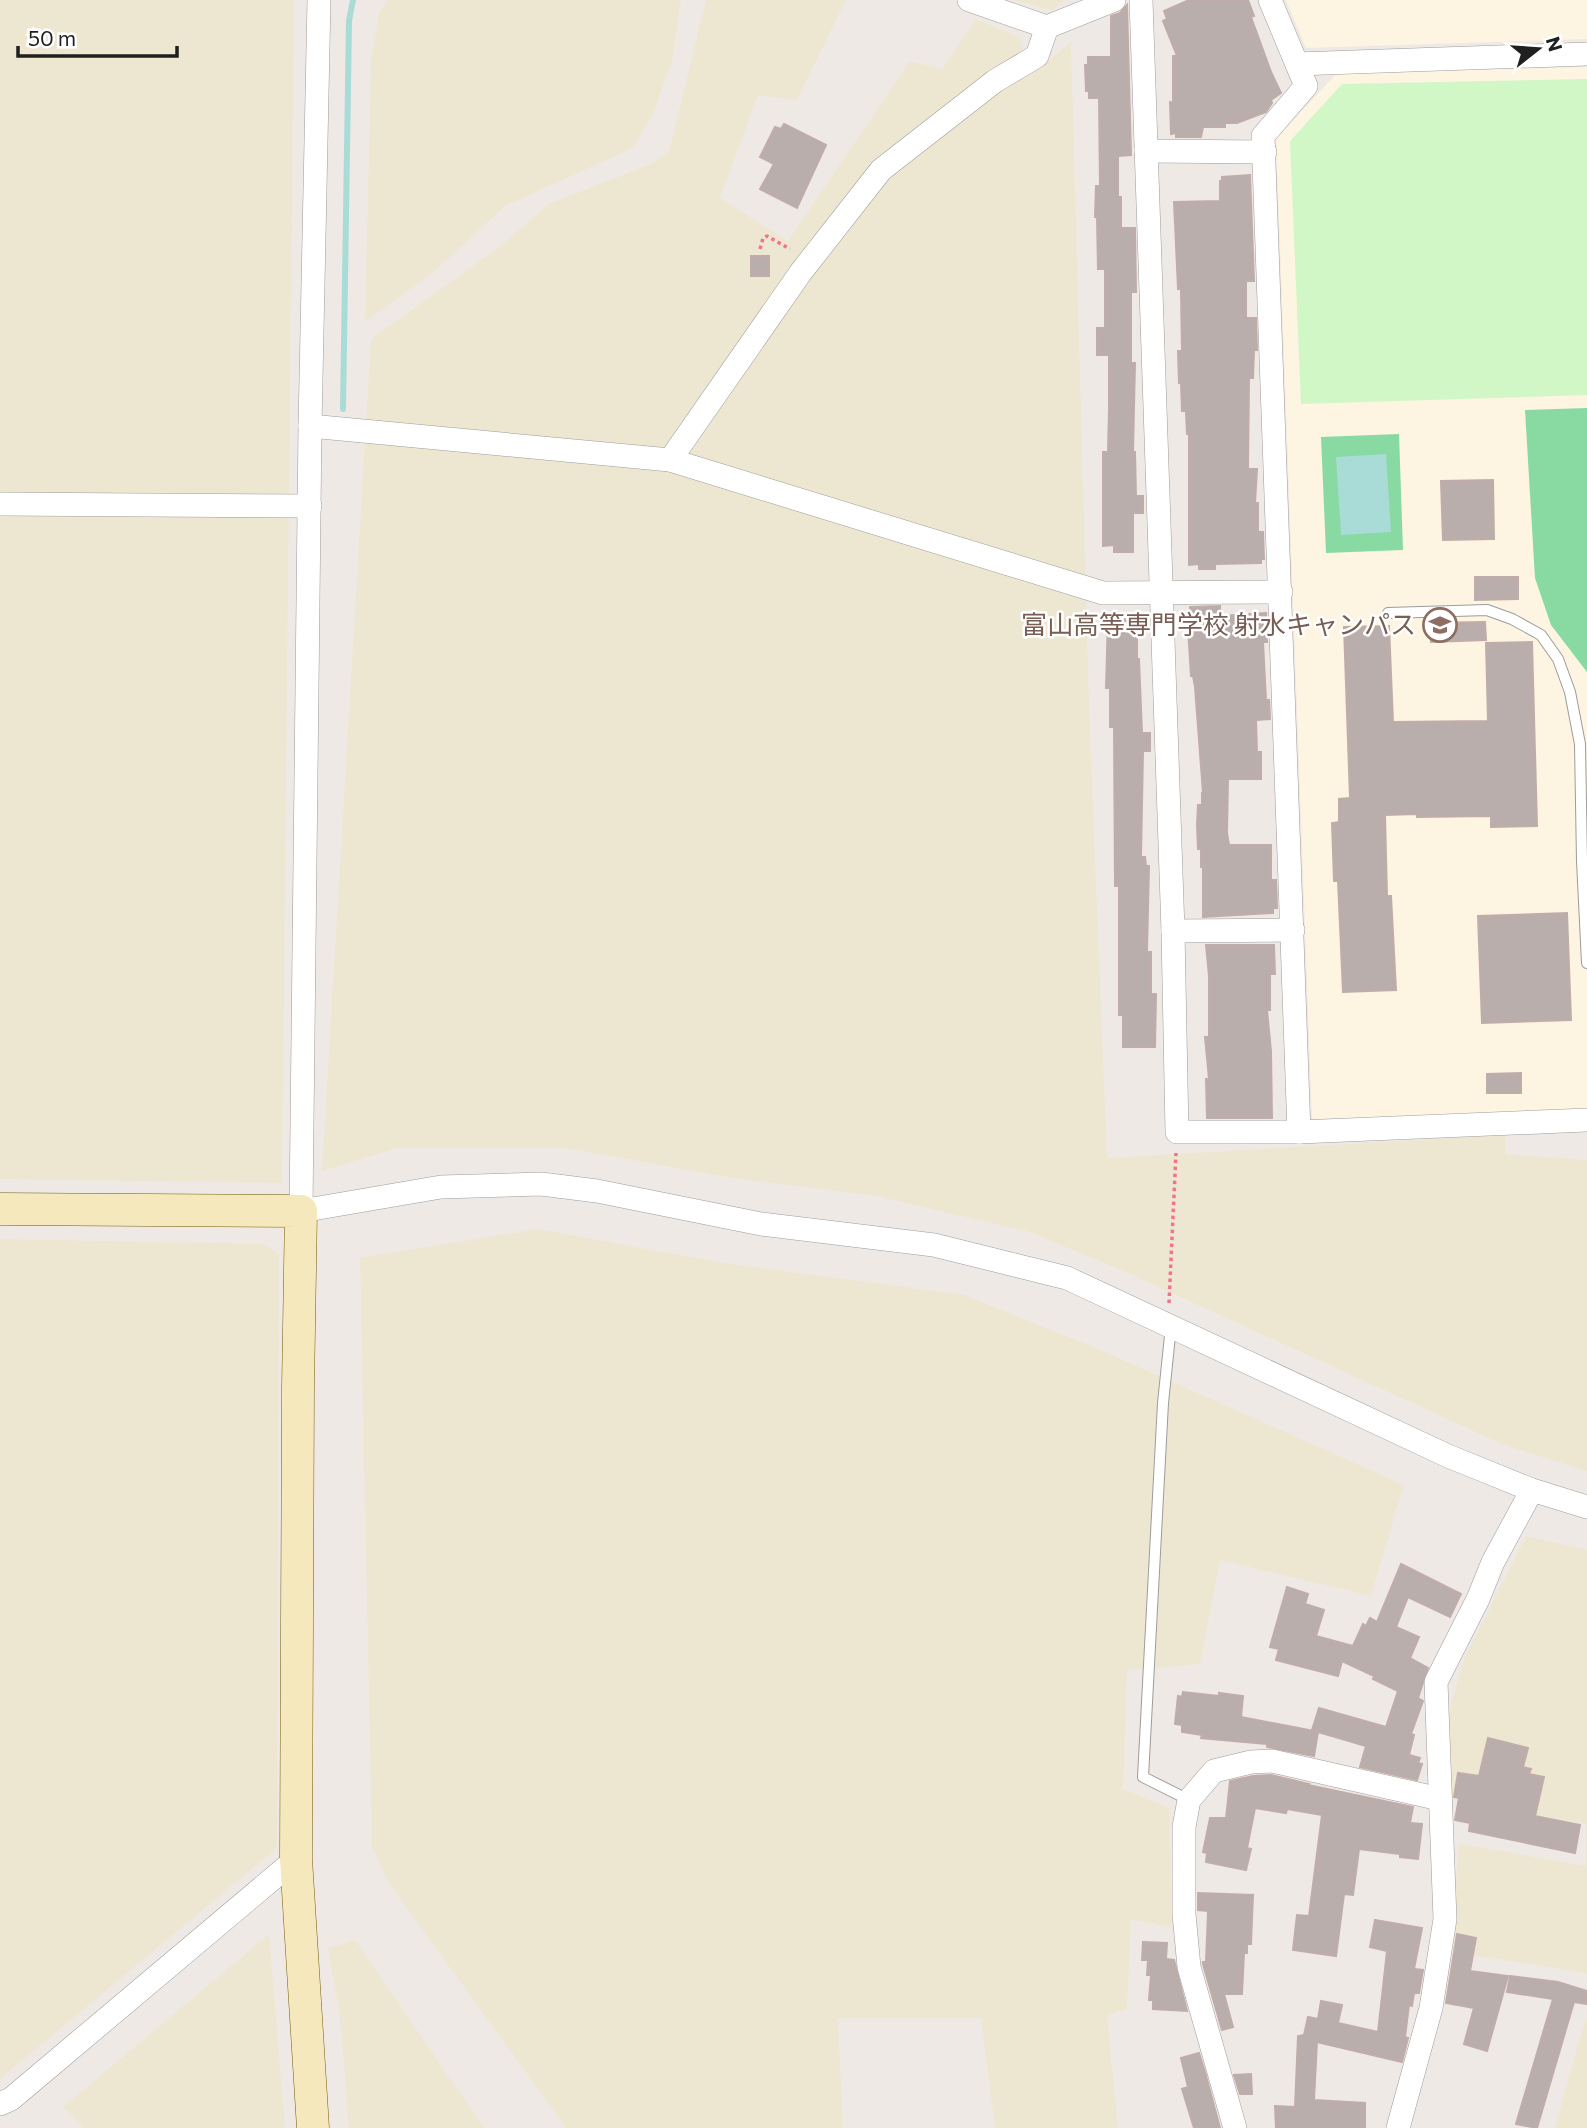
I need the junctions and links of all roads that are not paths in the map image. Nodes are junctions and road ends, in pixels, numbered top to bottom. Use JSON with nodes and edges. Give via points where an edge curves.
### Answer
{"nodes":[{"id":1,"x":319,"y":0,"type":"edge"},
{"id":2,"x":969,"y":0,"type":"edge"},
{"id":3,"x":1114,"y":0,"type":"edge"},
{"id":4,"x":1141,"y":0,"type":"edge"},
{"id":5,"x":1270,"y":0,"type":"edge"},
{"id":6,"x":1047,"y":27,"type":"junction"},
{"id":7,"x":1587,"y":54,"type":"edge"},
{"id":8,"x":1297,"y":64,"type":"junction"},
{"id":9,"x":1146,"y":151,"type":"junction"},
{"id":10,"x":1265,"y":152,"type":"junction"},
{"id":11,"x":315,"y":427,"type":"junction"},
{"id":12,"x":670,"y":460,"type":"junction"},
{"id":13,"x":0,"y":504,"type":"edge"},
{"id":14,"x":310,"y":506,"type":"junction"},
{"id":15,"x":1161,"y":592,"type":"junction"},
{"id":16,"x":1281,"y":592,"type":"junction"},
{"id":17,"x":1388,"y":613,"type":"dead end"},
{"id":18,"x":1585,"y":861,"type":"edge"},
{"id":19,"x":1293,"y":930,"type":"junction"},
{"id":20,"x":1173,"y":931,"type":"junction"},
{"id":21,"x":1587,"y":963,"type":"edge"},
{"id":22,"x":1587,"y":1120,"type":"edge"},
{"id":23,"x":1299,"y":1132,"type":"junction"},
{"id":24,"x":0,"y":1209,"type":"edge"},
{"id":25,"x":312,"y":1209,"type":"junction"},
{"id":26,"x":1171,"y":1326,"type":"junction"},
{"id":27,"x":1532,"y":1490,"type":"junction"},
{"id":28,"x":1587,"y":1507,"type":"edge"},
{"id":29,"x":1189,"y":1800,"type":"junction"},
{"id":30,"x":1440,"y":1800,"type":"junction"},
{"id":31,"x":296,"y":1859,"type":"junction"},
{"id":32,"x":0,"y":2104,"type":"edge"},
{"id":33,"x":313,"y":2128,"type":"edge"},
{"id":34,"x":1235,"y":2128,"type":"edge"},
{"id":35,"x":1398,"y":2128,"type":"edge"}],
"edges":[{"from":1,"to":11,"type":"street"},
{"from":2,"to":6,"type":"street"},
{"from":3,"to":6,"type":"street"},
{"from":4,"to":9,"type":"street"},
{"from":5,"to":8,"type":"street"},
{"from":6,"to":12,"type":"street","via":[[1038,55],[995,81],[881,170],[810,261]]},
{"from":7,"to":8,"type":"street"},
{"from":8,"to":10,"type":"street","via":[[1306,86],[1263,136]]},
{"from":9,"to":10,"type":"street"},
{"from":9,"to":15,"type":"street"},
{"from":10,"to":16,"type":"street"},
{"from":11,"to":12,"type":"street"},
{"from":11,"to":14,"type":"street"},
{"from":12,"to":15,"type":"street","via":[[1103,593]]},
{"from":13,"to":14,"type":"street"},
{"from":14,"to":25,"type":"street"},
{"from":15,"to":16,"type":"street"},
{"from":15,"to":20,"type":"street"},
{"from":16,"to":19,"type":"street"},
{"from":17,"to":18,"type":"lane","via":[[1487,610],[1541,635],[1558,659],[1570,692],[1580,744]]},
{"from":18,"to":21,"type":"lane"},
{"from":19,"to":20,"type":"street"},
{"from":19,"to":23,"type":"street"},
{"from":20,"to":23,"type":"street","via":[[1177,1132]]},
{"from":22,"to":23,"type":"street"},
{"from":24,"to":25,"type":"street"},
{"from":25,"to":26,"type":"street","via":[[441,1187],[541,1184],[597,1191],[761,1224],[934,1245],[1067,1278]]},
{"from":25,"to":31,"type":"street","via":[[298,1401]]},
{"from":26,"to":27,"type":"street","via":[[1448,1456]]},
{"from":26,"to":29,"type":"lane","via":[[1143,1777]]},
{"from":27,"to":28,"type":"street"},
{"from":27,"to":30,"type":"street","via":[[1436,1682]]},
{"from":29,"to":30,"type":"street","via":[[1214,1770],[1272,1761]]},
{"from":29,"to":34,"type":"street","via":[[1184,1827],[1189,1968]]},
{"from":30,"to":35,"type":"street","via":[[1446,1919],[1431,2008]]},
{"from":31,"to":32,"type":"street"},
{"from":31,"to":33,"type":"street"}]}
